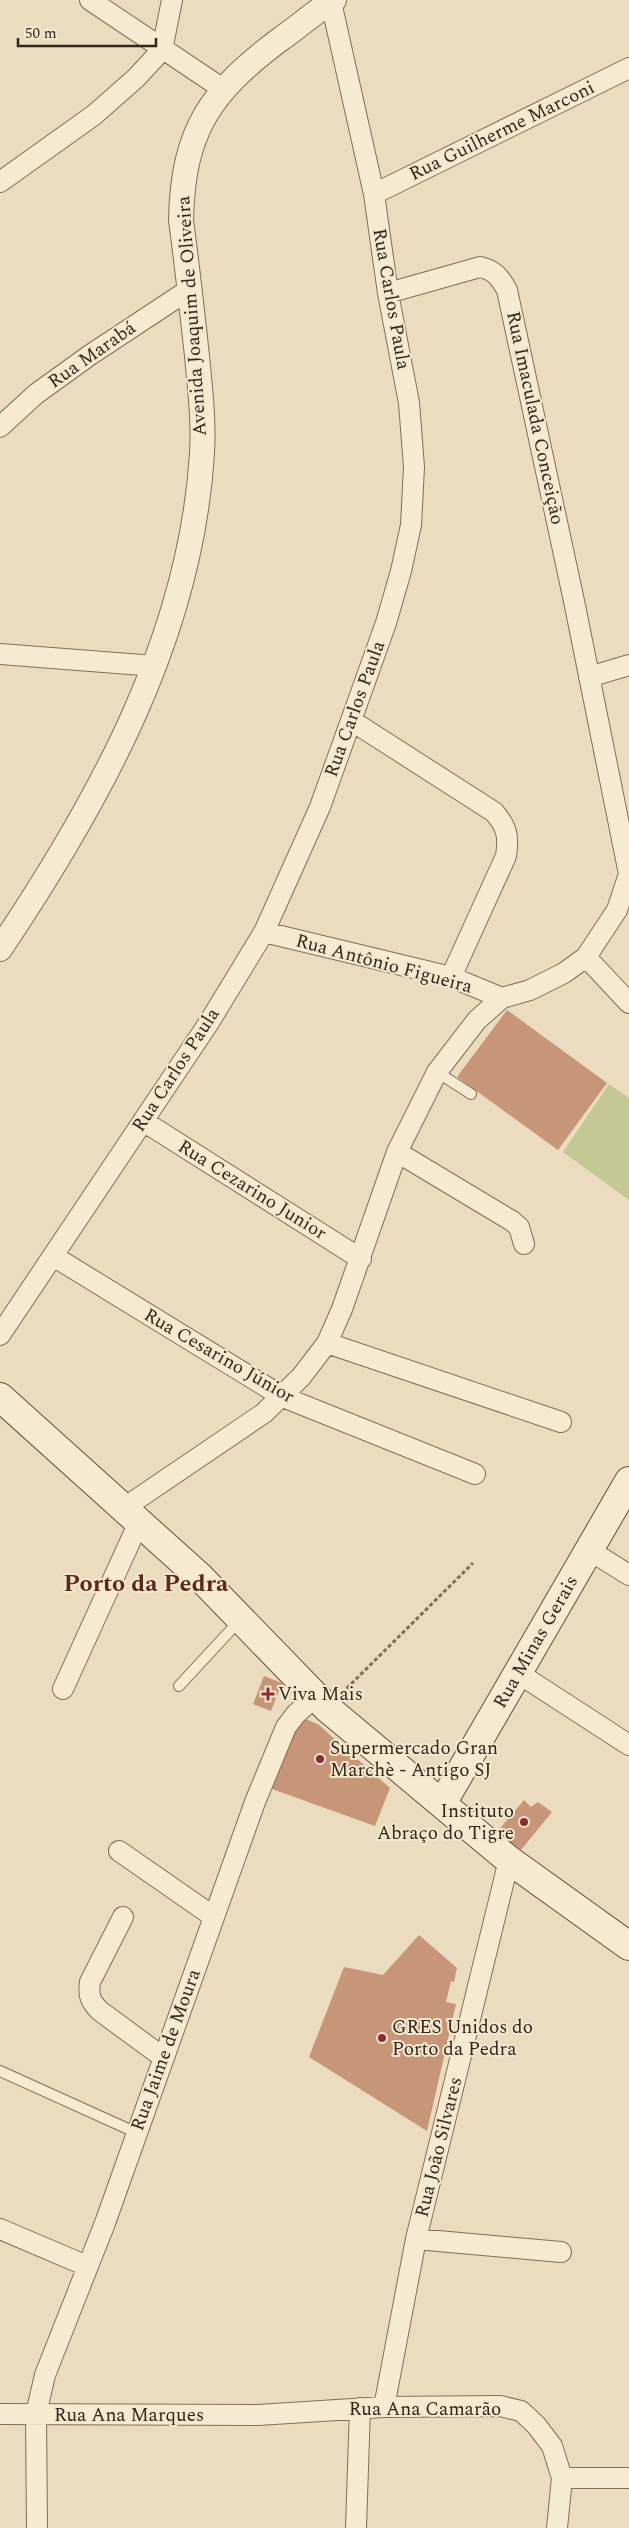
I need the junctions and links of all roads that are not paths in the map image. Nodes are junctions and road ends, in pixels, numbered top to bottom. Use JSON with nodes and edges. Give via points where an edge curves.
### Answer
{"nodes":[{"id":1,"x":90,"y":0,"type":"edge"},
{"id":2,"x":172,"y":0,"type":"edge"},
{"id":3,"x":332,"y":1,"type":"edge"},
{"id":4,"x":162,"y":50,"type":"junction"},
{"id":5,"x":629,"y":68,"type":"edge"},
{"id":6,"x":223,"y":89,"type":"junction"},
{"id":7,"x":0,"y":182,"type":"edge"},
{"id":8,"x":374,"y":194,"type":"junction"},
{"id":9,"x":190,"y":289,"type":"junction"},
{"id":10,"x":388,"y":294,"type":"junction"},
{"id":11,"x":0,"y":427,"type":"edge"},
{"id":12,"x":0,"y":654,"type":"edge"},
{"id":13,"x":629,"y":665,"type":"edge"},
{"id":14,"x":155,"y":666,"type":"junction"},
{"id":15,"x":589,"y":677,"type":"junction"},
{"id":16,"x":352,"y":721,"type":"junction"},
{"id":17,"x":629,"y":874,"type":"edge"},
{"id":18,"x":264,"y":932,"type":"junction"},
{"id":19,"x":0,"y":949,"type":"edge"},
{"id":20,"x":586,"y":958,"type":"junction"},
{"id":21,"x":451,"y":977,"type":"junction"},
{"id":22,"x":502,"y":998,"type":"junction"},
{"id":23,"x":629,"y":1003,"type":"edge"},
{"id":24,"x":437,"y":1072,"type":"junction"},
{"id":25,"x":472,"y":1094,"type":"dead end"},
{"id":26,"x":143,"y":1121,"type":"junction"},
{"id":27,"x":397,"y":1152,"type":"junction"},
{"id":28,"x":524,"y":1244,"type":"dead end"},
{"id":29,"x":53,"y":1256,"type":"junction"},
{"id":30,"x":361,"y":1259,"type":"junction"},
{"id":31,"x":0,"y":1336,"type":"edge"},
{"id":32,"x":327,"y":1343,"type":"junction"},
{"id":33,"x":283,"y":1397,"type":"junction"},
{"id":34,"x":2,"y":1404,"type":"edge"},
{"id":35,"x":561,"y":1422,"type":"dead end"},
{"id":36,"x":476,"y":1474,"type":"dead end"},
{"id":37,"x":629,"y":1481,"type":"edge"},
{"id":38,"x":132,"y":1515,"type":"junction"},
{"id":39,"x":589,"y":1550,"type":"junction"},
{"id":40,"x":629,"y":1575,"type":"edge"},
{"id":41,"x":240,"y":1619,"type":"junction"},
{"id":42,"x":518,"y":1673,"type":"junction"},
{"id":43,"x":179,"y":1686,"type":"dead end"},
{"id":44,"x":63,"y":1689,"type":"dead end"},
{"id":45,"x":321,"y":1702,"type":"junction"},
{"id":46,"x":629,"y":1746,"type":"edge"},
{"id":47,"x":443,"y":1802,"type":"junction"},
{"id":48,"x":118,"y":1851,"type":"dead end"},
{"id":49,"x":509,"y":1860,"type":"junction"},
{"id":50,"x":123,"y":1917,"type":"dead end"},
{"id":51,"x":214,"y":1917,"type":"junction"},
{"id":52,"x":629,"y":1946,"type":"edge"},
{"id":53,"x":164,"y":2058,"type":"junction"},
{"id":54,"x":0,"y":2071,"type":"edge"},
{"id":55,"x":137,"y":2132,"type":"junction"},
{"id":56,"x":0,"y":2229,"type":"edge"},
{"id":57,"x":416,"y":2239,"type":"junction"},
{"id":58,"x":561,"y":2252,"type":"dead end"},
{"id":59,"x":87,"y":2266,"type":"junction"},
{"id":60,"x":384,"y":2407,"type":"junction"},
{"id":61,"x":360,"y":2408,"type":"junction"},
{"id":62,"x":0,"y":2414,"type":"edge"},
{"id":63,"x":36,"y":2414,"type":"junction"},
{"id":64,"x":258,"y":2415,"type":"joint"},
{"id":65,"x":562,"y":2478,"type":"junction"},
{"id":66,"x":629,"y":2478,"type":"edge"},
{"id":67,"x":37,"y":2528,"type":"edge"},
{"id":68,"x":356,"y":2528,"type":"edge"},
{"id":69,"x":557,"y":2528,"type":"edge"}],
"edges":[{"from":1,"to":4,"type":"street"},
{"from":2,"to":4,"type":"street"},
{"from":3,"to":6,"type":"street","name":"Avenida Joaquim de Oliveira","via":[[247,64]]},
{"from":3,"to":8,"type":"street","name":"Rua Carlos Paula"},
{"from":4,"to":6,"type":"street"},
{"from":4,"to":7,"type":"street","via":[[94,115]]},
{"from":5,"to":8,"type":"street","name":"Rua Guilherme Marconi"},
{"from":6,"to":9,"type":"street","name":"Avenida Joaquim de Oliveira","via":[[194,134],[182,190],[181,220]]},
{"from":8,"to":10,"type":"street","name":"Rua Carlos Paula"},
{"from":9,"to":11,"type":"street","name":"Rua Marabá","via":[[36,394]]},
{"from":9,"to":14,"type":"street","name":"Avenida Joaquim de Oliveira","via":[[202,403],[201,462],[186,565]]},
{"from":10,"to":15,"type":"street","name":"Rua Imaculada Conceição","via":[[480,267],[491,269],[507,290]]},
{"from":10,"to":16,"type":"street","name":"Rua Carlos Paula","via":[[410,403],[414,467],[411,526],[386,624]]},
{"from":12,"to":14,"type":"street"},
{"from":13,"to":15,"type":"street"},
{"from":14,"to":19,"type":"street","name":"Avenida Joaquim de Oliveira","via":[[90,804],[52,871]]},
{"from":15,"to":17,"type":"street","name":"Rua Imaculada Conceição"},
{"from":16,"to":18,"type":"street","name":"Rua Carlos Paula","via":[[320,807]]},
{"from":16,"to":21,"type":"street","via":[[494,812],[505,825],[509,837],[506,856]]},
{"from":17,"to":20,"type":"street","via":[[617,910]]},
{"from":18,"to":21,"type":"street","name":"Rua Antônio Figueira"},
{"from":18,"to":26,"type":"street","name":"Rua Carlos Paula"},
{"from":20,"to":22,"type":"street","via":[[530,990]]},
{"from":20,"to":23,"type":"street"},
{"from":21,"to":22,"type":"street","name":"Rua Antônio Figueira"},
{"from":22,"to":24,"type":"street","via":[[476,1020]]},
{"from":24,"to":25,"type":"lane"},
{"from":24,"to":27,"type":"street"},
{"from":26,"to":29,"type":"street","name":"Rua Carlos Paula"},
{"from":26,"to":30,"type":"street","name":"Rua Cezarino Junior"},
{"from":27,"to":28,"type":"street","via":[[519,1226]]},
{"from":27,"to":30,"type":"street"},
{"from":29,"to":31,"type":"street","name":"Rua Carlos Paula"},
{"from":29,"to":33,"type":"street","name":"Rua Cesarino Júnior"},
{"from":30,"to":32,"type":"street"},
{"from":32,"to":33,"type":"street"},
{"from":32,"to":35,"type":"street"},
{"from":33,"to":36,"type":"street","name":"Rua Cesarino Júnior"},
{"from":33,"to":38,"type":"street"},
{"from":34,"to":38,"type":"main road"},
{"from":37,"to":39,"type":"main road","name":"Rua Minas Gerais"},
{"from":38,"to":41,"type":"main road","via":[[200,1577]]},
{"from":38,"to":44,"type":"street"},
{"from":39,"to":40,"type":"street"},
{"from":39,"to":42,"type":"main road","name":"Rua Minas Gerais"},
{"from":41,"to":43,"type":"lane"},
{"from":41,"to":45,"type":"main road"},
{"from":42,"to":46,"type":"street"},
{"from":42,"to":47,"type":"main road","name":"Rua Minas Gerais"},
{"from":45,"to":47,"type":"main road"},
{"from":45,"to":51,"type":"street","name":"Rua Jaime de Moura","via":[[296,1714],[286,1727]]},
{"from":47,"to":49,"type":"main road"},
{"from":48,"to":51,"type":"street"},
{"from":49,"to":52,"type":"main road"},
{"from":49,"to":57,"type":"street","name":"Rua João Silvares"},
{"from":50,"to":53,"type":"street","via":[[90,1982],[88,1993],[100,2011]]},
{"from":51,"to":53,"type":"street","name":"Rua Jaime de Moura"},
{"from":53,"to":55,"type":"street","name":"Rua Jaime de Moura"},
{"from":54,"to":55,"type":"lane"},
{"from":55,"to":59,"type":"street","name":"Rua Jaime de Moura"},
{"from":56,"to":59,"type":"street"},
{"from":57,"to":58,"type":"street"},
{"from":57,"to":60,"type":"street","name":"Rua João Silvares"},
{"from":59,"to":63,"type":"street","name":"Rua Jaime de Moura","via":[[45,2375]]},
{"from":60,"to":61,"type":"street","name":"Rua Ana Camarão"},
{"from":60,"to":65,"type":"street","name":"Rua Ana Camarão","via":[[500,2406],[521,2411],[552,2446]]},
{"from":61,"to":64,"type":"street","name":"Rua Ana Camarão"},
{"from":61,"to":68,"type":"street"},
{"from":62,"to":63,"type":"street","name":"Rua Ana Marques"},
{"from":63,"to":64,"type":"street","name":"Rua Ana Marques"},
{"from":63,"to":67,"type":"street","name":"Rua Jaime de Moura"},
{"from":65,"to":66,"type":"street"},
{"from":65,"to":69,"type":"street","name":"Rua Ana Camarão"}]}
